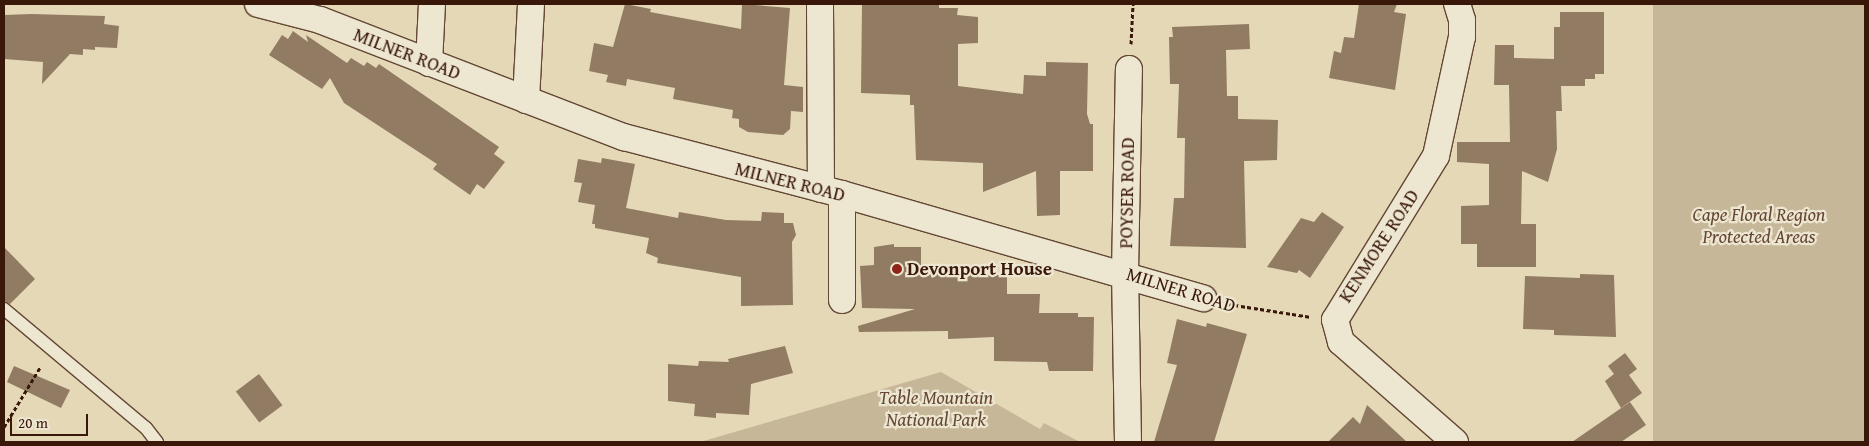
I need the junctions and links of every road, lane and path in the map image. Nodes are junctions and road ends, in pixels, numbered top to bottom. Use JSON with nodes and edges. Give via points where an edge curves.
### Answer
{"nodes":[{"id":1,"x":266,"y":4,"type":"edge"},
{"id":2,"x":432,"y":4,"type":"edge"},
{"id":3,"x":531,"y":4,"type":"edge"},
{"id":4,"x":820,"y":4,"type":"edge"},
{"id":5,"x":1133,"y":4,"type":"edge"},
{"id":6,"x":1457,"y":4,"type":"edge"},
{"id":7,"x":429,"y":63,"type":"junction"},
{"id":8,"x":1129,"y":70,"type":"joint"},
{"id":9,"x":526,"y":100,"type":"junction"},
{"id":10,"x":831,"y":191,"type":"junction"},
{"id":11,"x":1125,"y":273,"type":"junction"},
{"id":12,"x":1203,"y":298,"type":"joint"},
{"id":13,"x":842,"y":300,"type":"dead end"},
{"id":14,"x":4,"y":309,"type":"edge"},
{"id":15,"x":1335,"y":320,"type":"junction"},
{"id":16,"x":49,"y":349,"type":"junction"},
{"id":17,"x":4,"y":427,"type":"edge"},
{"id":18,"x":157,"y":442,"type":"edge"},
{"id":19,"x":1128,"y":442,"type":"edge"},
{"id":20,"x":1455,"y":442,"type":"edge"}],
"edges":[{"from":1,"to":7,"type":"street","name":"MILNER ROAD","via":[[320,20]]},
{"from":2,"to":7,"type":"street"},
{"from":3,"to":9,"type":"street"},
{"from":4,"to":10,"type":"street"},
{"from":5,"to":8,"type":"path"},
{"from":6,"to":15,"type":"street","name":"KENMORE ROAD","via":[[1462,20],[1462,37],[1436,156]]},
{"from":7,"to":9,"type":"street","name":"MILNER ROAD"},
{"from":8,"to":11,"type":"street","name":"POYSER ROAD"},
{"from":9,"to":10,"type":"street","name":"MILNER ROAD","via":[[624,137]]},
{"from":10,"to":11,"type":"street","name":"MILNER ROAD"},
{"from":10,"to":13,"type":"street"},
{"from":11,"to":12,"type":"street","name":"MILNER ROAD"},
{"from":11,"to":19,"type":"street","name":"POYSER ROAD"},
{"from":12,"to":15,"type":"path","name":"MILNER ROAD","via":[[1246,309]]},
{"from":14,"to":16,"type":"lane"},
{"from":15,"to":20,"type":"street","name":"KENMORE ROAD","via":[[1341,342]]},
{"from":16,"to":17,"type":"path"},
{"from":16,"to":18,"type":"lane","via":[[146,428]]}]}
